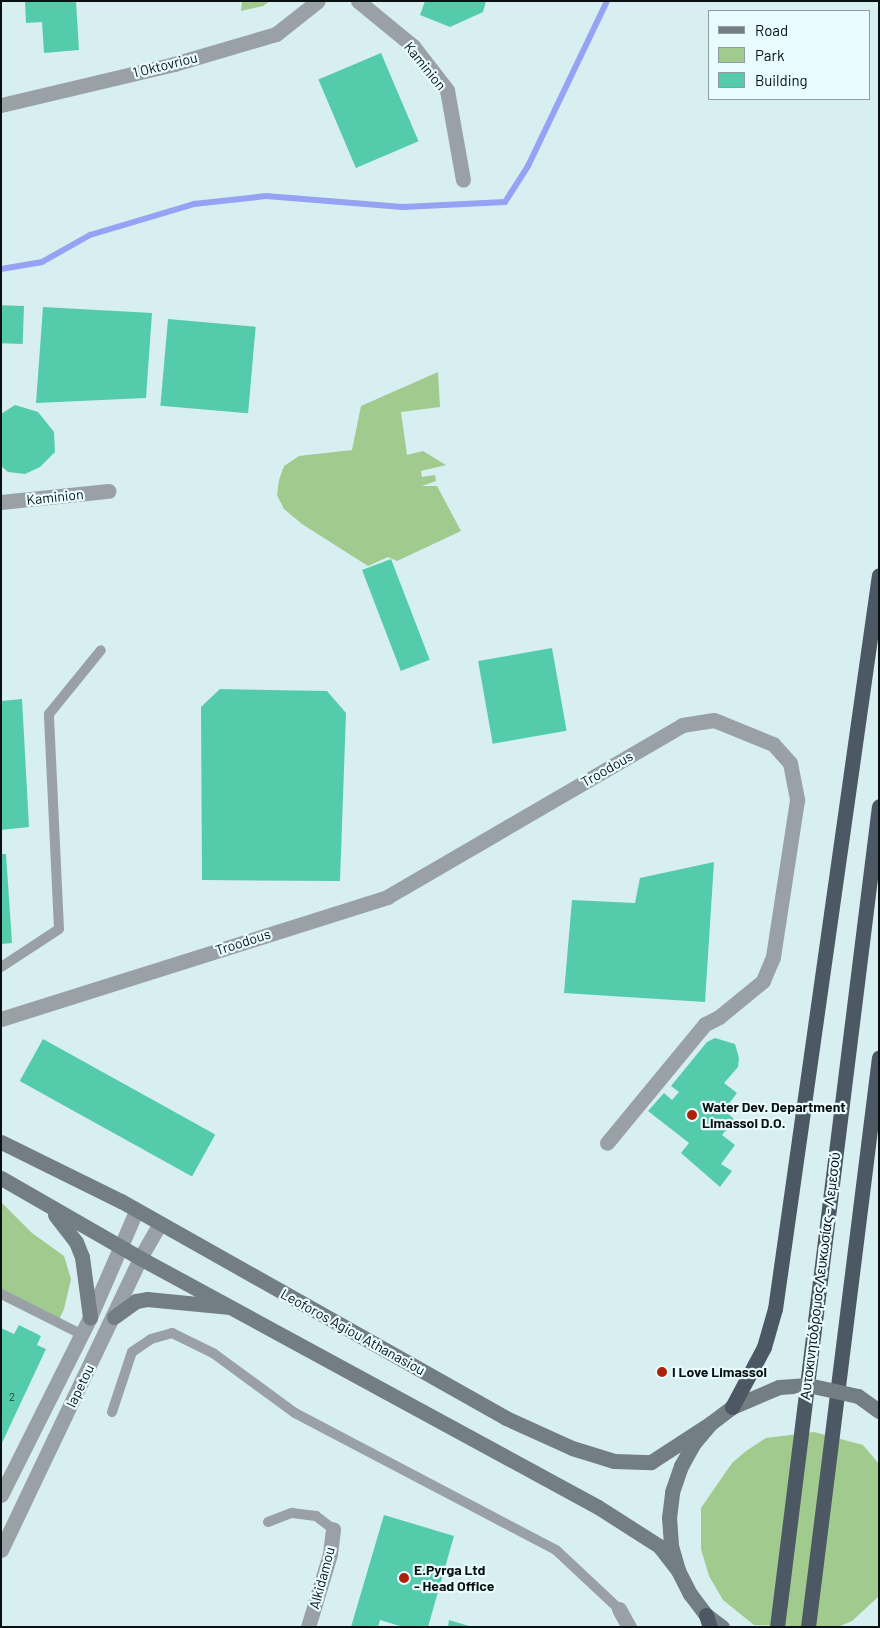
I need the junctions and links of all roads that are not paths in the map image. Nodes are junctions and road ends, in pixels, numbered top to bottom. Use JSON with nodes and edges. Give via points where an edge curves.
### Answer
{"nodes":[{"id":1,"x":318,"y":1,"type":"edge"},
{"id":2,"x":358,"y":1,"type":"edge"},
{"id":3,"x":1,"y":106,"type":"edge"},
{"id":4,"x":463,"y":180,"type":"dead end"},
{"id":5,"x":108,"y":490,"type":"dead end"},
{"id":6,"x":1,"y":502,"type":"edge"},
{"id":7,"x":879,"y":575,"type":"edge"},
{"id":8,"x":101,"y":650,"type":"dead end"},
{"id":9,"x":879,"y":806,"type":"edge"},
{"id":10,"x":1,"y":967,"type":"edge"},
{"id":11,"x":1,"y":1019,"type":"edge"},
{"id":12,"x":879,"y":1057,"type":"edge"},
{"id":13,"x":1,"y":1142,"type":"edge"},
{"id":14,"x":607,"y":1143,"type":"dead end"},
{"id":15,"x":1,"y":1178,"type":"edge"},
{"id":16,"x":49,"y":1207,"type":"junction"},
{"id":17,"x":136,"y":1210,"type":"junction"},
{"id":18,"x":160,"y":1224,"type":"junction"},
{"id":19,"x":120,"y":1247,"type":"junction"},
{"id":20,"x":140,"y":1258,"type":"junction"},
{"id":21,"x":1,"y":1294,"type":"edge"},
{"id":22,"x":236,"y":1308,"type":"junction"},
{"id":23,"x":90,"y":1317,"type":"junction"},
{"id":24,"x":114,"y":1317,"type":"junction"},
{"id":25,"x":81,"y":1334,"type":"junction"},
{"id":26,"x":732,"y":1406,"type":"junction"},
{"id":27,"x":879,"y":1410,"type":"edge"},
{"id":28,"x":112,"y":1412,"type":"dead end"},
{"id":29,"x":711,"y":1423,"type":"junction"},
{"id":30,"x":1,"y":1495,"type":"edge"},
{"id":31,"x":268,"y":1522,"type":"dead end"},
{"id":32,"x":333,"y":1529,"type":"joint"},
{"id":33,"x":1,"y":1550,"type":"edge"},
{"id":34,"x":678,"y":1570,"type":"junction"},
{"id":35,"x":619,"y":1608,"type":"joint"},
{"id":36,"x":708,"y":1621,"type":"edge"},
{"id":37,"x":308,"y":1627,"type":"edge"},
{"id":38,"x":629,"y":1627,"type":"edge"},
{"id":39,"x":722,"y":1627,"type":"edge"},
{"id":40,"x":777,"y":1627,"type":"edge"},
{"id":41,"x":808,"y":1627,"type":"edge"}],
"edges":[{"from":1,"to":3,"type":"street","name":"1 Oktovriou","via":[[276,34],[174,64]]},
{"from":2,"to":4,"type":"street","name":"Kaminion","via":[[413,46],[447,90]]},
{"from":5,"to":6,"type":"street","name":"Kaminion"},
{"from":7,"to":26,"type":"highway","via":[[775,1309],[764,1347]]},
{"from":8,"to":10,"type":"lane","via":[[49,714],[60,929]]},
{"from":9,"to":40,"type":"highway","name":"Αυτοκινητόδρομος Λευκωσίας - Λεμεσού"},
{"from":11,"to":14,"type":"street","name":"Troodous","via":[[387,897],[682,725],[714,720],[773,744],[790,763],[797,800],[773,957],[763,981],[726,1012],[705,1024]]},
{"from":12,"to":41,"type":"highway"},
{"from":13,"to":17,"type":"main road","name":"Leoforos Agiou Athanasiou"},
{"from":15,"to":16,"type":"main road"},
{"from":16,"to":19,"type":"main road"},
{"from":16,"to":23,"type":"main road","via":[[76,1242],[86,1269]]},
{"from":17,"to":18,"type":"main road","name":"Leoforos Agiou Athanasiou"},
{"from":17,"to":19,"type":"street","name":"Iapetou"},
{"from":18,"to":20,"type":"street","name":"Iapetou"},
{"from":18,"to":29,"type":"main road","name":"Leoforos Agiou Athanasiou","via":[[506,1418],[572,1448],[614,1461],[651,1462]]},
{"from":19,"to":20,"type":"main road"},
{"from":19,"to":23,"type":"street","name":"Iapetou"},
{"from":20,"to":22,"type":"main road"},
{"from":20,"to":24,"type":"street","name":"Iapetou"},
{"from":21,"to":25,"type":"lane"},
{"from":22,"to":24,"type":"main road","via":[[148,1299],[136,1301]]},
{"from":22,"to":34,"type":"main road","via":[[598,1508],[659,1546]]},
{"from":23,"to":25,"type":"street","name":"Iapetou"},
{"from":24,"to":33,"type":"street","name":"Iapetou"},
{"from":25,"to":30,"type":"street","name":"Iapetou"},
{"from":26,"to":27,"type":"main road","bridge":true,"via":[[779,1387],[808,1385],[858,1396]]},
{"from":26,"to":29,"type":"main road"},
{"from":28,"to":35,"type":"lane","via":[[132,1352],[151,1340],[172,1333],[213,1353],[295,1413],[556,1550]]},
{"from":29,"to":34,"type":"main road","via":[[689,1451],[672,1492],[669,1518],[671,1545]]},
{"from":31,"to":32,"type":"lane","via":[[292,1513],[316,1516]]},
{"from":32,"to":37,"type":"street","name":"Alkidamou","via":[[330,1554]]},
{"from":34,"to":36,"type":"main road"},
{"from":35,"to":38,"type":"street"},
{"from":36,"to":39,"type":"main road"}]}
